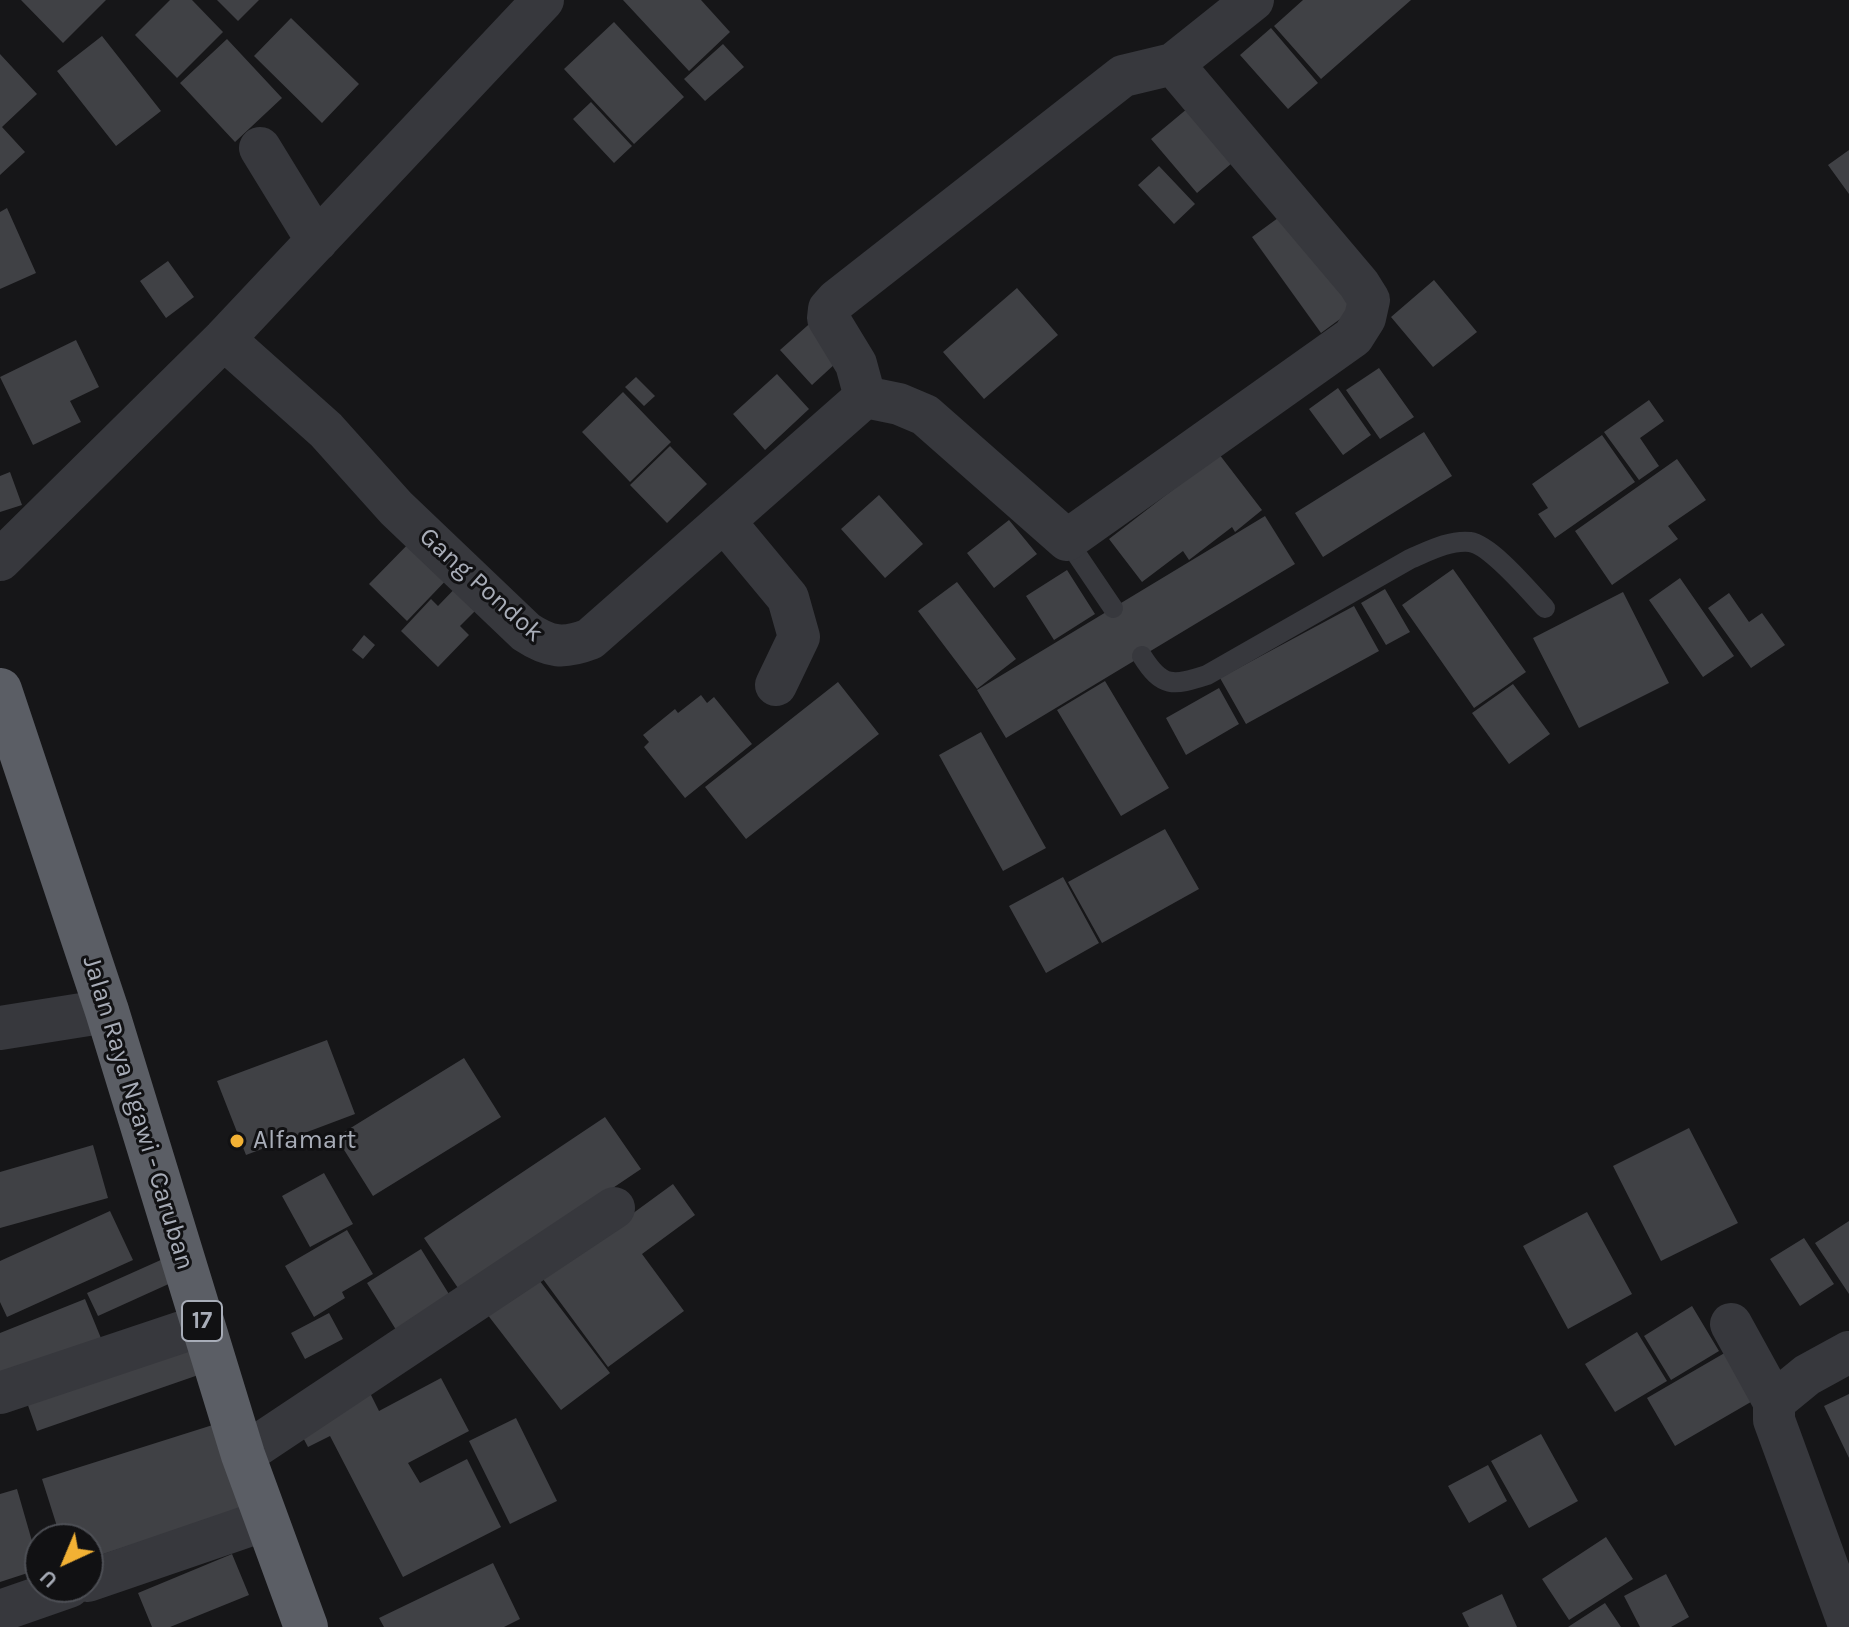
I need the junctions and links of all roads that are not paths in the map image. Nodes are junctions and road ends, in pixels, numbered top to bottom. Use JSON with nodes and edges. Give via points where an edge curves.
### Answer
{"nodes":[{"id":1,"x":543,"y":0,"type":"edge"},
{"id":2,"x":1253,"y":0,"type":"edge"},
{"id":3,"x":1173,"y":64,"type":"junction"},
{"id":4,"x":260,"y":148,"type":"dead end"},
{"id":5,"x":317,"y":241,"type":"junction"},
{"id":6,"x":224,"y":339,"type":"junction"},
{"id":7,"x":865,"y":397,"type":"junction"},
{"id":8,"x":724,"y":521,"type":"junction"},
{"id":9,"x":1067,"y":540,"type":"junction"},
{"id":10,"x":0,"y":560,"type":"edge"},
{"id":11,"x":1113,"y":608,"type":"dead end"},
{"id":12,"x":1545,"y":608,"type":"dead end"},
{"id":13,"x":1142,"y":656,"type":"dead end"},
{"id":14,"x":776,"y":685,"type":"dead end"},
{"id":15,"x":0,"y":690,"type":"edge"},
{"id":16,"x":107,"y":1011,"type":"junction"},
{"id":17,"x":0,"y":1028,"type":"edge"},
{"id":18,"x":614,"y":1208,"type":"dead end"},
{"id":19,"x":1731,"y":1324,"type":"dead end"},
{"id":20,"x":203,"y":1325,"type":"junction"},
{"id":21,"x":1849,"y":1352,"type":"edge"},
{"id":22,"x":0,"y":1393,"type":"edge"},
{"id":23,"x":1774,"y":1402,"type":"junction"},
{"id":24,"x":243,"y":1455,"type":"junction"},
{"id":25,"x":266,"y":1520,"type":"junction"},
{"id":26,"x":104,"y":1576,"type":"edge"},
{"id":27,"x":24,"y":1603,"type":"edge"},
{"id":28,"x":0,"y":1611,"type":"edge"},
{"id":29,"x":1849,"y":1625,"type":"edge"},
{"id":30,"x":306,"y":1627,"type":"edge"}],
"edges":[{"from":1,"to":5,"type":"street"},
{"from":2,"to":3,"type":"street"},
{"from":3,"to":7,"type":"street","via":[[1123,76],[837,300],[828,318],[856,364]]},
{"from":3,"to":9,"type":"street","via":[[1369,300],[1365,318],[1337,351]]},
{"from":4,"to":5,"type":"street"},
{"from":5,"to":6,"type":"street"},
{"from":6,"to":8,"type":"street","name":"Gang Pondok","via":[[326,430],[396,508],[544,645],[566,648],[590,639]]},
{"from":6,"to":10,"type":"street"},
{"from":7,"to":8,"type":"street","name":"Gang Pondok"},
{"from":7,"to":9,"type":"street","via":[[925,415]]},
{"from":8,"to":14,"type":"street","via":[[788,598],[799,637]]},
{"from":9,"to":11,"type":"lane"},
{"from":12,"to":13,"type":"lane","via":[[1473,542],[1445,545],[1410,559],[1207,675],[1184,683],[1165,682]]},
{"from":15,"to":16,"type":"highway","name":"Jalan Raya Ngawi - Caruban","number":"17"},
{"from":16,"to":17,"type":"street"},
{"from":16,"to":20,"type":"highway","name":"Jalan Raya Ngawi - Caruban","number":"17"},
{"from":18,"to":24,"type":"street"},
{"from":19,"to":23,"type":"street"},
{"from":20,"to":22,"type":"street"},
{"from":20,"to":24,"type":"highway","name":"Jalan Raya Ngawi - Caruban","number":"17"},
{"from":21,"to":23,"type":"street","via":[[1807,1375]]},
{"from":23,"to":29,"type":"street","via":[[1774,1420]]},
{"from":24,"to":25,"type":"highway","name":"Jalan Raya Ngawi - Caruban","number":"17"},
{"from":25,"to":26,"type":"street"},
{"from":25,"to":30,"type":"highway","name":"Jalan Raya Ngawi - Caruban","number":"17"},
{"from":27,"to":28,"type":"street"}]}
